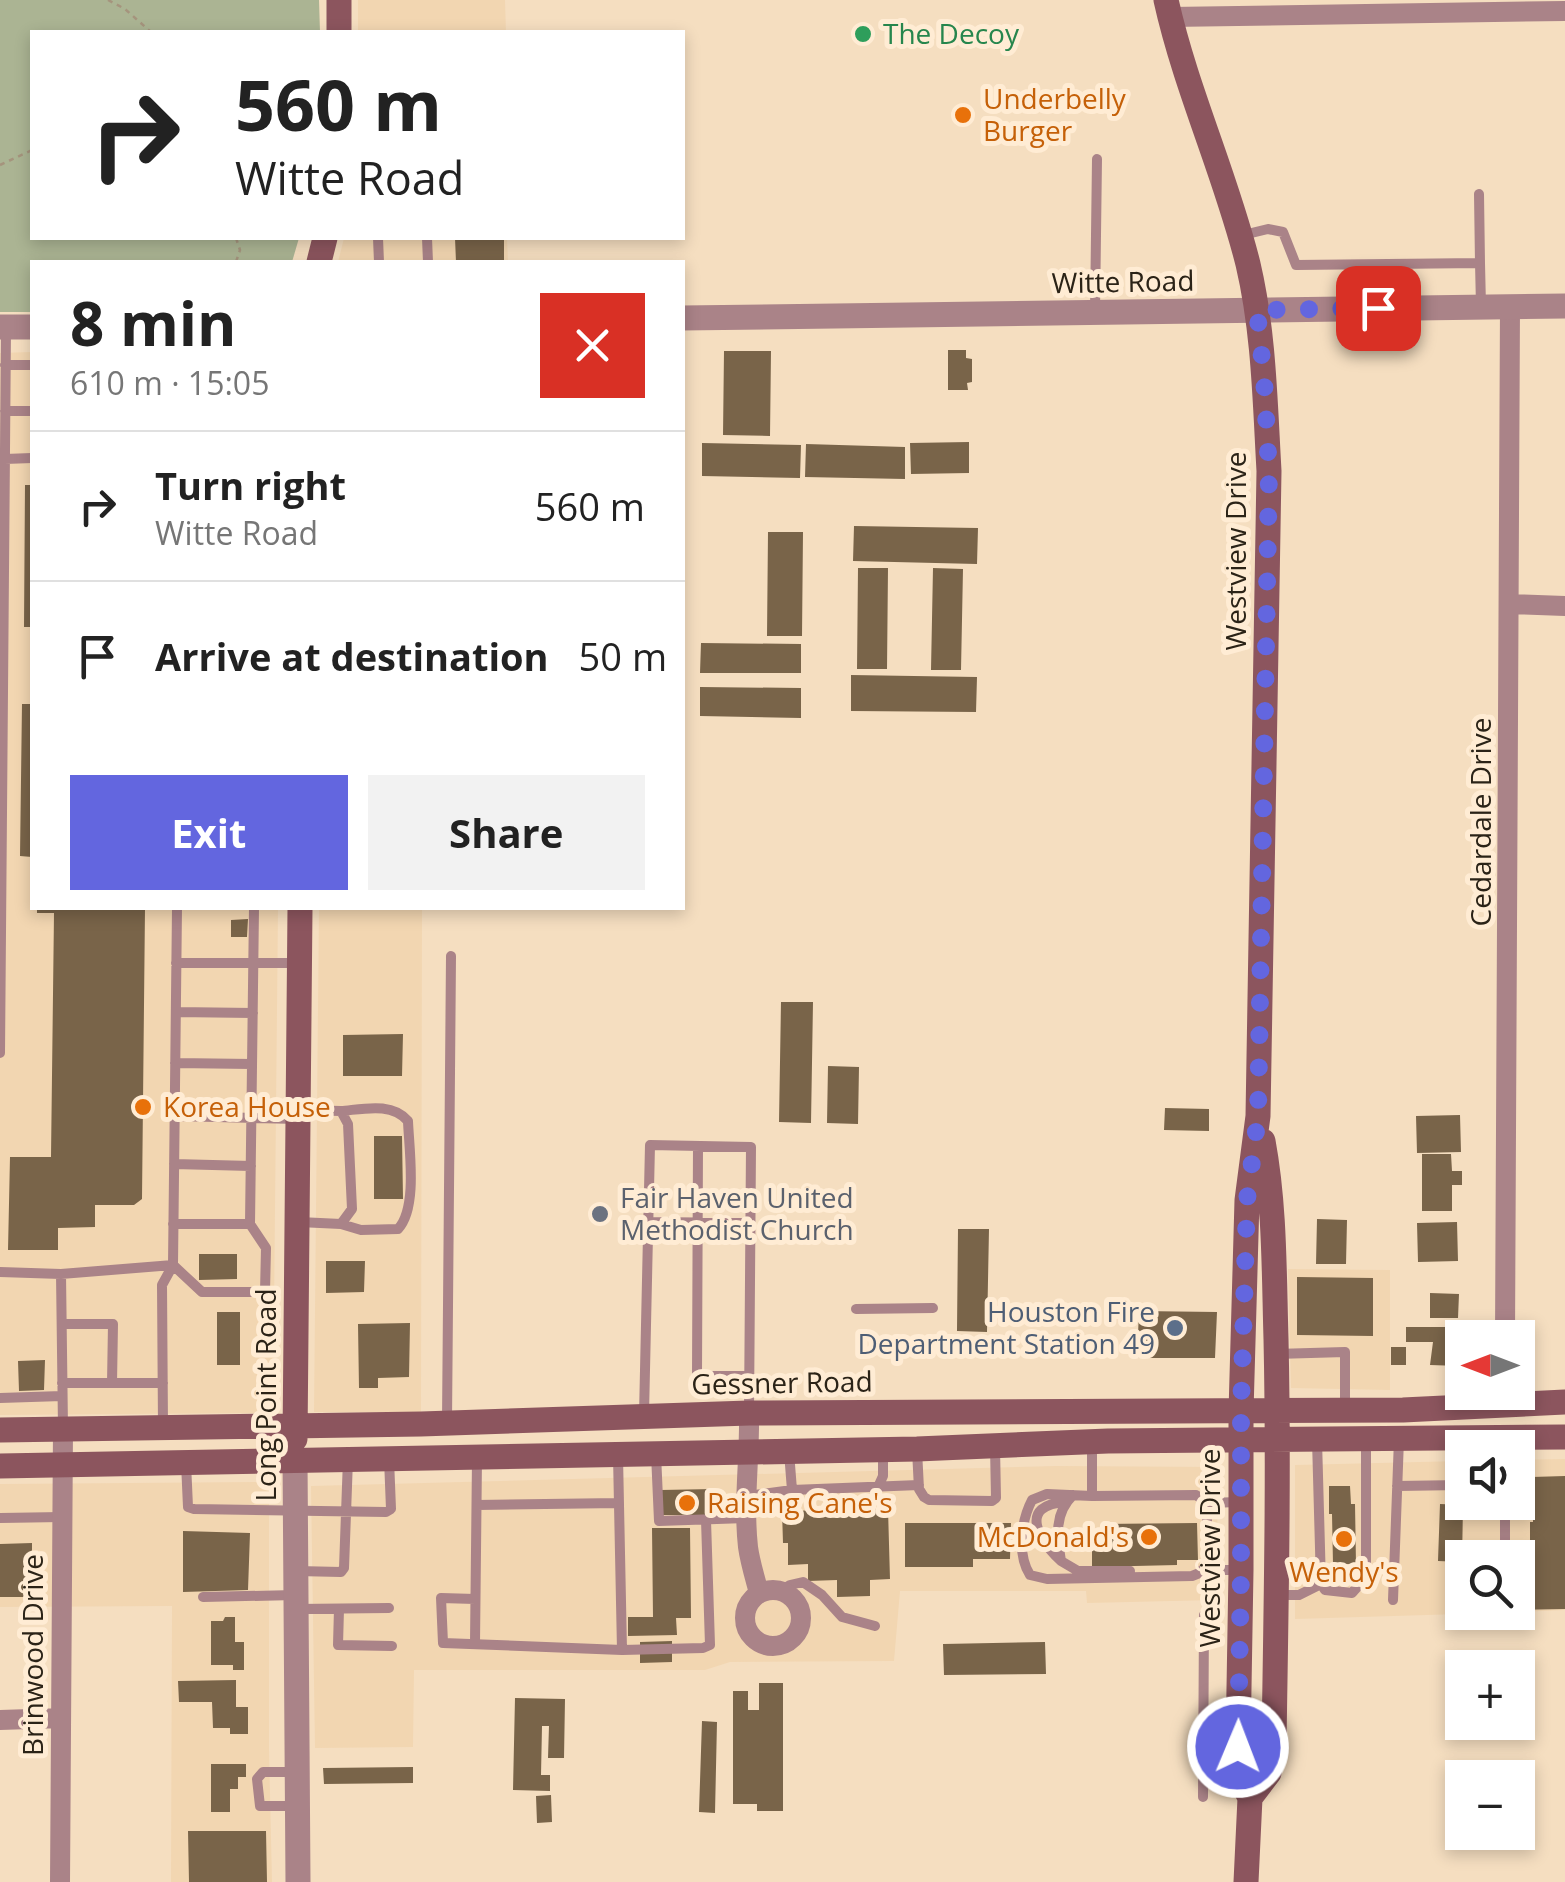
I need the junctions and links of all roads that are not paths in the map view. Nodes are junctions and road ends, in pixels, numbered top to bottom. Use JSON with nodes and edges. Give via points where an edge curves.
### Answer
{"nodes":[{"id":1,"x":339,"y":0,"type":"edge"},
{"id":2,"x":1388,"y":7,"type":"edge"},
{"id":3,"x":1168,"y":9,"type":"edge"},
{"id":4,"x":1565,"y":11,"type":"edge"},
{"id":5,"x":339,"y":30,"type":"edge"},
{"id":6,"x":1097,"y":159,"type":"dead end"},
{"id":7,"x":1479,"y":194,"type":"dead end"},
{"id":8,"x":1239,"y":236,"type":"junction"},
{"id":9,"x":1480,"y":263,"type":"junction"},
{"id":10,"x":1510,"y":306,"type":"junction"},
{"id":11,"x":1565,"y":306,"type":"edge"},
{"id":12,"x":1481,"y":307,"type":"junction"},
{"id":13,"x":1257,"y":310,"type":"junction"},
{"id":14,"x":1095,"y":312,"type":"junction"},
{"id":15,"x":685,"y":318,"type":"edge"},
{"id":16,"x":30,"y":326,"type":"edge"},
{"id":17,"x":3,"y":327,"type":"edge"},
{"id":18,"x":30,"y":365,"type":"edge"},
{"id":19,"x":5,"y":366,"type":"junction"},
{"id":20,"x":30,"y":411,"type":"edge"},
{"id":21,"x":5,"y":412,"type":"junction"},
{"id":22,"x":30,"y":458,"type":"edge"},
{"id":23,"x":5,"y":459,"type":"junction"},
{"id":24,"x":1510,"y":604,"type":"junction"},
{"id":25,"x":1565,"y":606,"type":"edge"},
{"id":26,"x":177,"y":910,"type":"edge"},
{"id":27,"x":254,"y":910,"type":"edge"},
{"id":28,"x":300,"y":910,"type":"edge"},
{"id":29,"x":451,"y":956,"type":"dead end"},
{"id":30,"x":176,"y":963,"type":"junction"},
{"id":31,"x":254,"y":963,"type":"junction"},
{"id":32,"x":300,"y":963,"type":"junction"},
{"id":33,"x":176,"y":1012,"type":"junction"},
{"id":34,"x":253,"y":1013,"type":"junction"},
{"id":35,"x":0,"y":1053,"type":"edge"},
{"id":36,"x":175,"y":1063,"type":"junction"},
{"id":37,"x":252,"y":1064,"type":"junction"},
{"id":38,"x":342,"y":1110,"type":"junction"},
{"id":39,"x":298,"y":1114,"type":"junction"},
{"id":40,"x":174,"y":1116,"type":"junction"},
{"id":41,"x":1258,"y":1116,"type":"junction"},
{"id":42,"x":251,"y":1118,"type":"junction"},
{"id":43,"x":698,"y":1146,"type":"junction"},
{"id":44,"x":174,"y":1164,"type":"junction"},
{"id":45,"x":251,"y":1166,"type":"junction"},
{"id":46,"x":297,"y":1222,"type":"junction"},
{"id":47,"x":648,"y":1222,"type":"junction"},
{"id":48,"x":698,"y":1222,"type":"junction"},
{"id":49,"x":750,"y":1223,"type":"junction"},
{"id":50,"x":173,"y":1224,"type":"junction"},
{"id":51,"x":250,"y":1224,"type":"junction"},
{"id":52,"x":342,"y":1224,"type":"junction"},
{"id":53,"x":266,"y":1248,"type":"junction"},
{"id":54,"x":297,"y":1248,"type":"junction"},
{"id":55,"x":172,"y":1264,"type":"junction"},
{"id":56,"x":0,"y":1272,"type":"edge"},
{"id":57,"x":61,"y":1274,"type":"junction"},
{"id":58,"x":932,"y":1308,"type":"dead end"},
{"id":59,"x":856,"y":1309,"type":"dead end"},
{"id":60,"x":1505,"y":1320,"type":"edge"},
{"id":61,"x":62,"y":1324,"type":"junction"},
{"id":62,"x":1276,"y":1354,"type":"junction"},
{"id":63,"x":749,"y":1376,"type":"junction"},
{"id":64,"x":62,"y":1382,"type":"junction"},
{"id":65,"x":112,"y":1383,"type":"junction"},
{"id":66,"x":163,"y":1383,"type":"junction"},
{"id":67,"x":62,"y":1396,"type":"junction"},
{"id":68,"x":0,"y":1398,"type":"edge"},
{"id":69,"x":1535,"y":1400,"type":"edge"},
{"id":70,"x":1565,"y":1402,"type":"edge"},
{"id":71,"x":1445,"y":1405,"type":"edge"},
{"id":72,"x":969,"y":1411,"type":"junction"},
{"id":73,"x":1346,"y":1411,"type":"junction"},
{"id":74,"x":1177,"y":1412,"type":"junction"},
{"id":75,"x":1241,"y":1412,"type":"junction"},
{"id":76,"x":1278,"y":1412,"type":"junction"},
{"id":77,"x":749,"y":1413,"type":"junction"},
{"id":78,"x":644,"y":1416,"type":"junction"},
{"id":79,"x":447,"y":1423,"type":"junction"},
{"id":80,"x":295,"y":1425,"type":"junction"},
{"id":81,"x":163,"y":1427,"type":"junction"},
{"id":82,"x":63,"y":1429,"type":"junction"},
{"id":83,"x":0,"y":1430,"type":"edge"},
{"id":84,"x":1565,"y":1437,"type":"edge"},
{"id":85,"x":1366,"y":1438,"type":"junction"},
{"id":86,"x":1399,"y":1438,"type":"junction"},
{"id":87,"x":1241,"y":1439,"type":"junction"},
{"id":88,"x":1317,"y":1439,"type":"junction"},
{"id":89,"x":1177,"y":1440,"type":"junction"},
{"id":90,"x":1277,"y":1440,"type":"junction"},
{"id":91,"x":1445,"y":1440,"type":"edge"},
{"id":92,"x":1535,"y":1440,"type":"edge"},
{"id":93,"x":1092,"y":1442,"type":"junction"},
{"id":94,"x":982,"y":1446,"type":"junction"},
{"id":95,"x":917,"y":1448,"type":"junction"},
{"id":96,"x":883,"y":1449,"type":"junction"},
{"id":97,"x":789,"y":1451,"type":"junction"},
{"id":98,"x":750,"y":1452,"type":"junction"},
{"id":99,"x":656,"y":1453,"type":"junction"},
{"id":100,"x":618,"y":1454,"type":"junction"},
{"id":101,"x":477,"y":1457,"type":"junction"},
{"id":102,"x":348,"y":1458,"type":"junction"},
{"id":103,"x":389,"y":1458,"type":"junction"},
{"id":104,"x":295,"y":1459,"type":"junction"},
{"id":105,"x":186,"y":1462,"type":"junction"},
{"id":106,"x":62,"y":1465,"type":"junction"},
{"id":107,"x":0,"y":1466,"type":"edge"},
{"id":108,"x":919,"y":1485,"type":"junction"},
{"id":109,"x":1445,"y":1485,"type":"edge"},
{"id":110,"x":878,"y":1486,"type":"junction"},
{"id":111,"x":1397,"y":1486,"type":"junction"},
{"id":112,"x":792,"y":1490,"type":"junction"},
{"id":113,"x":747,"y":1496,"type":"junction"},
{"id":114,"x":1092,"y":1496,"type":"junction"},
{"id":115,"x":1069,"y":1498,"type":"junction"},
{"id":116,"x":1241,"y":1502,"type":"junction"},
{"id":117,"x":619,"y":1503,"type":"junction"},
{"id":118,"x":1207,"y":1503,"type":"junction"},
{"id":119,"x":477,"y":1505,"type":"junction"},
{"id":120,"x":296,"y":1512,"type":"junction"},
{"id":121,"x":346,"y":1512,"type":"junction"},
{"id":122,"x":62,"y":1516,"type":"junction"},
{"id":123,"x":0,"y":1518,"type":"edge"},
{"id":124,"x":746,"y":1518,"type":"junction"},
{"id":125,"x":706,"y":1520,"type":"junction"},
{"id":126,"x":1061,"y":1562,"type":"junction"},
{"id":127,"x":1206,"y":1570,"type":"junction"},
{"id":128,"x":1241,"y":1570,"type":"junction"},
{"id":129,"x":1321,"y":1584,"type":"junction"},
{"id":130,"x":782,"y":1590,"type":"junction"},
{"id":131,"x":296,"y":1592,"type":"junction"},
{"id":132,"x":758,"y":1593,"type":"junction"},
{"id":133,"x":1276,"y":1595,"type":"junction"},
{"id":134,"x":203,"y":1597,"type":"dead end"},
{"id":135,"x":475,"y":1599,"type":"junction"},
{"id":136,"x":1393,"y":1600,"type":"dead end"},
{"id":137,"x":389,"y":1608,"type":"dead end"},
{"id":138,"x":339,"y":1609,"type":"junction"},
{"id":139,"x":1204,"y":1615,"type":"dead end"},
{"id":140,"x":875,"y":1626,"type":"dead end"},
{"id":141,"x":475,"y":1643,"type":"junction"},
{"id":142,"x":392,"y":1646,"type":"dead end"},
{"id":143,"x":622,"y":1650,"type":"junction"},
{"id":144,"x":60,"y":1718,"type":"junction"},
{"id":145,"x":0,"y":1720,"type":"edge"},
{"id":146,"x":298,"y":1772,"type":"junction"},
{"id":147,"x":1202,"y":1797,"type":"dead end"},
{"id":148,"x":1250,"y":1798,"type":"junction"},
{"id":149,"x":298,"y":1806,"type":"junction"},
{"id":150,"x":60,"y":1882,"type":"edge"},
{"id":151,"x":298,"y":1882,"type":"edge"},
{"id":152,"x":1246,"y":1882,"type":"edge"}],
"edges":[{"from":1,"to":5,"type":"main road"},
{"from":2,"to":3,"type":"street"},
{"from":2,"to":4,"type":"street"},
{"from":3,"to":8,"type":"main road","name":"Westview Drive"},
{"from":6,"to":14,"type":"lane"},
{"from":7,"to":9,"type":"lane"},
{"from":8,"to":9,"type":"lane","via":[[1283,232],[1296,265]]},
{"from":8,"to":13,"type":"main road","name":"Westview Drive"},
{"from":9,"to":12,"type":"lane"},
{"from":10,"to":11,"type":"street","name":"Witte Road"},
{"from":10,"to":12,"type":"street","name":"Witte Road"},
{"from":10,"to":24,"type":"street","name":"Cedardale Drive"},
{"from":12,"to":13,"type":"street","name":"Witte Road"},
{"from":13,"to":14,"type":"street","name":"Witte Road"},
{"from":13,"to":41,"type":"main road","name":"Westview Drive","via":[[1269,471]]},
{"from":14,"to":15,"type":"street","name":"Witte Road"},
{"from":16,"to":17,"type":"street"},
{"from":17,"to":19,"type":"lane"},
{"from":18,"to":19,"type":"lane"},
{"from":19,"to":21,"type":"lane"},
{"from":20,"to":21,"type":"lane"},
{"from":21,"to":23,"type":"lane"},
{"from":22,"to":23,"type":"lane"},
{"from":23,"to":35,"type":"lane"},
{"from":24,"to":25,"type":"street"},
{"from":24,"to":60,"type":"street","name":"Cedardale Drive"},
{"from":26,"to":30,"type":"lane"},
{"from":27,"to":31,"type":"lane"},
{"from":28,"to":32,"type":"main road","name":"Long Point Road"},
{"from":29,"to":79,"type":"lane"},
{"from":30,"to":31,"type":"lane"},
{"from":30,"to":33,"type":"lane"},
{"from":31,"to":32,"type":"lane"},
{"from":31,"to":34,"type":"lane"},
{"from":32,"to":39,"type":"main road","name":"Long Point Road"},
{"from":33,"to":34,"type":"lane"},
{"from":33,"to":36,"type":"lane"},
{"from":34,"to":37,"type":"lane"},
{"from":36,"to":37,"type":"lane"},
{"from":36,"to":40,"type":"lane"},
{"from":37,"to":42,"type":"lane"},
{"from":38,"to":39,"type":"lane"},
{"from":38,"to":52,"type":"lane","via":[[352,1210]]},
{"from":38,"to":52,"type":"lane","via":[[386,1108],[404,1115],[410,1198],[398,1229]]},
{"from":39,"to":42,"type":"lane"},
{"from":39,"to":46,"type":"main road","name":"Long Point Road"},
{"from":40,"to":42,"type":"lane"},
{"from":40,"to":44,"type":"lane"},
{"from":41,"to":62,"type":"main road","name":"Westview Drive","via":[[1268,1170]]},
{"from":41,"to":75,"type":"main road","name":"Westview Drive","via":[[1247,1200]]},
{"from":42,"to":45,"type":"lane"},
{"from":43,"to":47,"type":"lane","via":[[650,1144]]},
{"from":43,"to":48,"type":"lane"},
{"from":43,"to":49,"type":"lane","via":[[751,1147]]},
{"from":44,"to":45,"type":"lane"},
{"from":44,"to":50,"type":"lane"},
{"from":45,"to":51,"type":"lane"},
{"from":46,"to":52,"type":"lane"},
{"from":46,"to":54,"type":"main road","name":"Long Point Road"},
{"from":47,"to":48,"type":"lane"},
{"from":47,"to":78,"type":"lane"},
{"from":48,"to":49,"type":"lane"},
{"from":48,"to":63,"type":"lane","via":[[697,1376]]},
{"from":49,"to":63,"type":"lane"},
{"from":50,"to":51,"type":"lane"},
{"from":50,"to":55,"type":"lane"},
{"from":51,"to":53,"type":"lane"},
{"from":53,"to":54,"type":"lane"},
{"from":53,"to":55,"type":"lane","via":[[264,1292],[202,1292]]},
{"from":54,"to":80,"type":"main road","name":"Long Point Road"},
{"from":55,"to":57,"type":"lane"},
{"from":55,"to":66,"type":"lane","via":[[162,1284]]},
{"from":56,"to":57,"type":"lane"},
{"from":57,"to":61,"type":"lane"},
{"from":58,"to":59,"type":"lane"},
{"from":61,"to":64,"type":"lane"},
{"from":61,"to":65,"type":"lane","via":[[113,1324]]},
{"from":62,"to":73,"type":"lane","via":[[1345,1352]]},
{"from":62,"to":76,"type":"main road","name":"Westview Drive"},
{"from":63,"to":77,"type":"lane"},
{"from":64,"to":65,"type":"lane"},
{"from":64,"to":67,"type":"lane"},
{"from":65,"to":66,"type":"lane"},
{"from":66,"to":81,"type":"lane"},
{"from":67,"to":68,"type":"lane"},
{"from":67,"to":82,"type":"lane"},
{"from":69,"to":70,"type":"main road","name":"Gessner Road"},
{"from":71,"to":73,"type":"main road","name":"Gessner Road"},
{"from":72,"to":74,"type":"main road","name":"Gessner Road"},
{"from":72,"to":77,"type":"main road","name":"Gessner Road"},
{"from":72,"to":94,"type":"main road"},
{"from":73,"to":76,"type":"main road","name":"Gessner Road"},
{"from":74,"to":75,"type":"main road","name":"Gessner Road"},
{"from":74,"to":89,"type":"main road"},
{"from":75,"to":76,"type":"main road","name":"Gessner Road"},
{"from":75,"to":87,"type":"main road","name":"Westview Drive"},
{"from":76,"to":90,"type":"main road","name":"Westview Drive"},
{"from":77,"to":78,"type":"main road","name":"Gessner Road"},
{"from":77,"to":98,"type":"street"},
{"from":78,"to":79,"type":"main road","name":"Gessner Road"},
{"from":79,"to":80,"type":"main road","name":"Gessner Road"},
{"from":80,"to":81,"type":"main road","name":"Gessner Road"},
{"from":80,"to":104,"type":"main road","name":"Long Point Road"},
{"from":81,"to":82,"type":"main road","name":"Gessner Road"},
{"from":82,"to":83,"type":"main road","name":"Gessner Road"},
{"from":82,"to":106,"type":"street","name":"Brinwood Drive"},
{"from":84,"to":92,"type":"main road"},
{"from":85,"to":86,"type":"main road"},
{"from":85,"to":88,"type":"main road"},
{"from":85,"to":129,"type":"lane","via":[[1364,1577],[1352,1593]]},
{"from":86,"to":91,"type":"main road"},
{"from":86,"to":111,"type":"lane"},
{"from":87,"to":89,"type":"main road"},
{"from":87,"to":90,"type":"main road"},
{"from":87,"to":116,"type":"main road","name":"Westview Drive"},
{"from":88,"to":90,"type":"main road"},
{"from":88,"to":129,"type":"lane"},
{"from":89,"to":93,"type":"main road"},
{"from":90,"to":133,"type":"main road","name":"Westview Drive"},
{"from":93,"to":94,"type":"main road"},
{"from":93,"to":114,"type":"lane"},
{"from":94,"to":95,"type":"main road"},
{"from":94,"to":108,"type":"lane","via":[[992,1501],[929,1500]]},
{"from":95,"to":96,"type":"main road"},
{"from":95,"to":108,"type":"lane"},
{"from":96,"to":97,"type":"main road"},
{"from":96,"to":110,"type":"lane"},
{"from":97,"to":98,"type":"main road"},
{"from":97,"to":112,"type":"lane"},
{"from":98,"to":99,"type":"main road"},
{"from":98,"to":113,"type":"street"},
{"from":99,"to":100,"type":"main road"},
{"from":99,"to":125,"type":"lane","via":[[658,1521]]},
{"from":100,"to":101,"type":"main road"},
{"from":100,"to":117,"type":"lane"},
{"from":101,"to":103,"type":"main road"},
{"from":101,"to":119,"type":"lane"},
{"from":102,"to":103,"type":"main road"},
{"from":102,"to":104,"type":"main road"},
{"from":102,"to":121,"type":"lane"},
{"from":103,"to":121,"type":"lane","via":[[391,1509]]},
{"from":104,"to":105,"type":"main road"},
{"from":104,"to":120,"type":"street","name":"Long Point Road"},
{"from":105,"to":106,"type":"main road"},
{"from":105,"to":120,"type":"lane","via":[[188,1507]]},
{"from":106,"to":107,"type":"main road"},
{"from":106,"to":122,"type":"street","name":"Brinwood Drive"},
{"from":108,"to":110,"type":"lane"},
{"from":109,"to":111,"type":"lane"},
{"from":110,"to":112,"type":"lane"},
{"from":111,"to":136,"type":"lane"},
{"from":112,"to":113,"type":"lane"},
{"from":113,"to":124,"type":"street"},
{"from":114,"to":115,"type":"lane"},
{"from":114,"to":118,"type":"lane","via":[[1196,1495]]},
{"from":115,"to":126,"type":"lane","via":[[1059,1519]]},
{"from":115,"to":126,"type":"lane","via":[[1042,1507],[1037,1520],[1040,1537]]},
{"from":115,"to":127,"type":"lane","via":[[1047,1494],[1032,1500],[1024,1520],[1030,1575],[1192,1576]]},
{"from":116,"to":118,"type":"lane"},
{"from":116,"to":128,"type":"main road","name":"Westview Drive"},
{"from":117,"to":119,"type":"lane"},
{"from":117,"to":143,"type":"lane"},
{"from":118,"to":127,"type":"lane"},
{"from":119,"to":135,"type":"lane"},
{"from":120,"to":121,"type":"lane"},
{"from":120,"to":131,"type":"street","name":"Long Point Road"},
{"from":121,"to":131,"type":"lane","via":[[344,1568]]},
{"from":122,"to":123,"type":"lane"},
{"from":122,"to":144,"type":"street","name":"Brinwood Drive"},
{"from":124,"to":125,"type":"lane"},
{"from":124,"to":132,"type":"street"},
{"from":125,"to":143,"type":"lane","via":[[710,1645]]},
{"from":126,"to":127,"type":"lane","via":[[1078,1571]]},
{"from":127,"to":128,"type":"lane"},
{"from":128,"to":148,"type":"main road","name":"Westview Drive","via":[[1238,1772]]},
{"from":129,"to":133,"type":"lane","via":[[1299,1595]]},
{"from":130,"to":132,"type":"street"},
{"from":130,"to":132,"type":"street","via":[[802,1618],[791,1640],[780,1645],[758,1644],[747,1629],[746,1609]]},
{"from":130,"to":140,"type":"lane","via":[[803,1582],[842,1617]]},
{"from":131,"to":134,"type":"lane"},
{"from":131,"to":138,"type":"lane"},
{"from":131,"to":146,"type":"street","name":"Long Point Road"},
{"from":133,"to":148,"type":"main road","name":"Westview Drive","via":[[1274,1744],[1269,1773]]},
{"from":135,"to":141,"type":"lane"},
{"from":135,"to":141,"type":"lane","via":[[440,1598],[442,1643]]},
{"from":137,"to":138,"type":"lane"},
{"from":138,"to":142,"type":"lane","via":[[338,1645]]},
{"from":139,"to":147,"type":"lane"},
{"from":141,"to":143,"type":"lane"},
{"from":144,"to":145,"type":"street"},
{"from":144,"to":150,"type":"street","name":"Brinwood Drive"},
{"from":146,"to":149,"type":"street","name":"Long Point Road"},
{"from":146,"to":149,"type":"lane","via":[[262,1772],[257,1779],[260,1806]]},
{"from":148,"to":152,"type":"main road","name":"Westview Drive"},
{"from":149,"to":151,"type":"street","name":"Long Point Road"}]}
